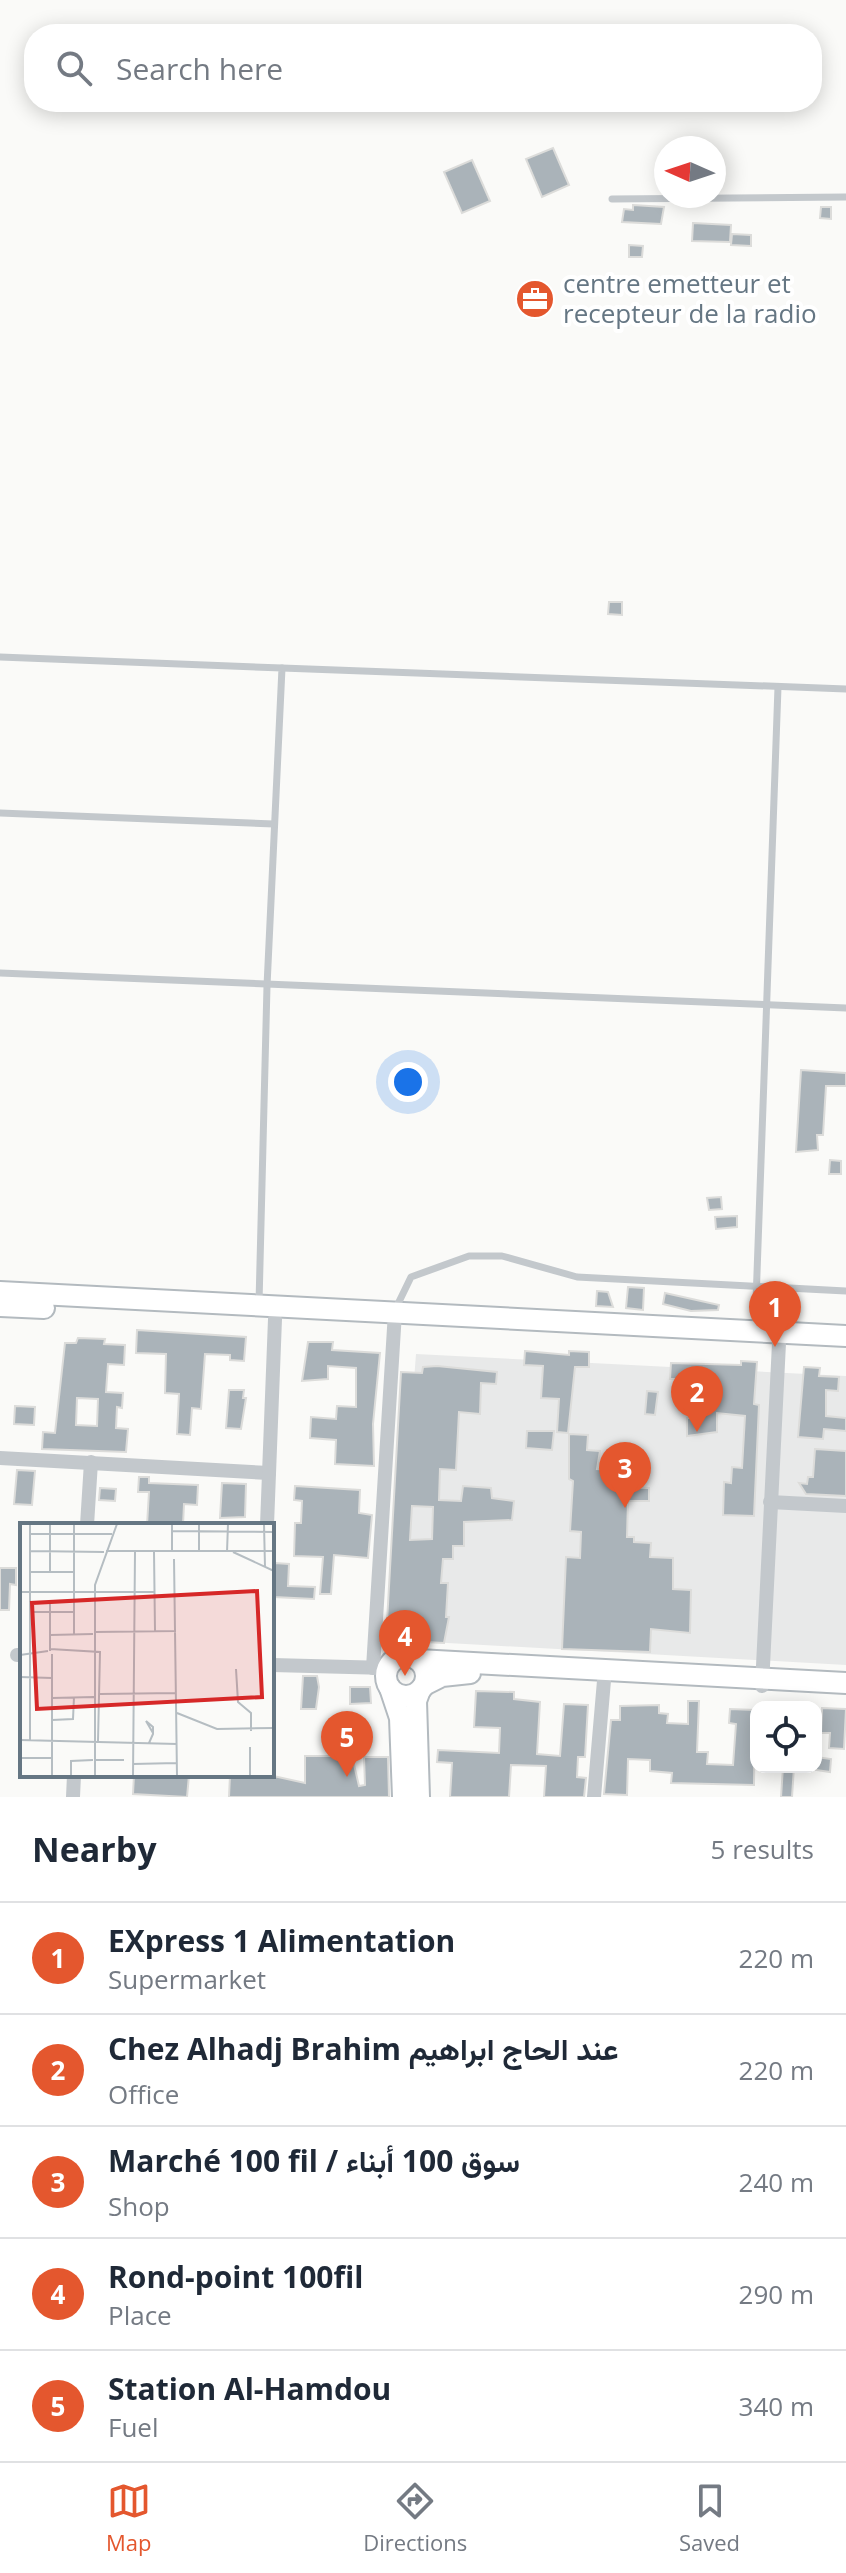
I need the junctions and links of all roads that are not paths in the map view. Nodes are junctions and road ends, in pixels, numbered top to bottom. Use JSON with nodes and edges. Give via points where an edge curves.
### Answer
{"nodes":[{"id":1,"x":846,"y":197,"type":"edge"},
{"id":2,"x":612,"y":199,"type":"dead end"},
{"id":3,"x":0,"y":657,"type":"edge"},
{"id":4,"x":282,"y":668,"type":"junction"},
{"id":5,"x":778,"y":687,"type":"junction"},
{"id":6,"x":846,"y":689,"type":"edge"},
{"id":7,"x":0,"y":813,"type":"edge"},
{"id":8,"x":274,"y":824,"type":"junction"},
{"id":9,"x":0,"y":973,"type":"edge"},
{"id":10,"x":267,"y":986,"type":"junction"},
{"id":11,"x":765,"y":1005,"type":"junction"},
{"id":12,"x":846,"y":1008,"type":"edge"},
{"id":13,"x":756,"y":1288,"type":"junction"},
{"id":14,"x":846,"y":1291,"type":"edge"},
{"id":15,"x":0,"y":1292,"type":"edge"},
{"id":16,"x":259,"y":1305,"type":"junction"},
{"id":17,"x":0,"y":1306,"type":"edge"},
{"id":18,"x":394,"y":1318,"type":"junction"},
{"id":19,"x":275,"y":1319,"type":"junction"},
{"id":20,"x":755,"y":1332,"type":"junction"},
{"id":21,"x":846,"y":1336,"type":"edge"},
{"id":22,"x":779,"y":1343,"type":"junction"},
{"id":23,"x":846,"y":1346,"type":"edge"},
{"id":24,"x":0,"y":1458,"type":"edge"},
{"id":25,"x":91,"y":1462,"type":"junction"},
{"id":26,"x":269,"y":1473,"type":"junction"},
{"id":27,"x":770,"y":1502,"type":"junction"},
{"id":28,"x":846,"y":1506,"type":"edge"},
{"id":29,"x":87,"y":1523,"type":"edge"},
{"id":30,"x":267,"y":1523,"type":"edge"},
{"id":31,"x":418,"y":1660,"type":"junction"},
{"id":32,"x":274,"y":1665,"type":"edge"},
{"id":33,"x":604,"y":1673,"type":"junction"},
{"id":34,"x":384,"y":1675,"type":"junction"},
{"id":35,"x":762,"y":1682,"type":"junction"},
{"id":36,"x":846,"y":1683,"type":"edge"},
{"id":37,"x":422,"y":1688,"type":"junction"},
{"id":38,"x":846,"y":1692,"type":"edge"},
{"id":39,"x":74,"y":1777,"type":"edge"},
{"id":40,"x":73,"y":1797,"type":"edge"},
{"id":41,"x":403,"y":1797,"type":"edge"},
{"id":42,"x":419,"y":1797,"type":"edge"},
{"id":43,"x":594,"y":1797,"type":"edge"}],
"edges":[{"from":1,"to":2,"type":"lane"},
{"from":3,"to":4,"type":"lane"},
{"from":4,"to":5,"type":"lane"},
{"from":4,"to":8,"type":"lane"},
{"from":5,"to":6,"type":"lane"},
{"from":5,"to":11,"type":"lane"},
{"from":7,"to":8,"type":"lane"},
{"from":8,"to":10,"type":"lane"},
{"from":9,"to":10,"type":"lane"},
{"from":10,"to":11,"type":"lane"},
{"from":10,"to":16,"type":"lane"},
{"from":11,"to":12,"type":"lane"},
{"from":11,"to":13,"type":"lane"},
{"from":13,"to":14,"type":"lane"},
{"from":13,"to":18,"type":"lane","via":[[577,1277],[520,1259],[469,1256],[411,1277]]},
{"from":13,"to":20,"type":"lane"},
{"from":15,"to":16,"type":"street"},
{"from":16,"to":18,"type":"street"},
{"from":17,"to":19,"type":"street"},
{"from":18,"to":19,"type":"street"},
{"from":18,"to":20,"type":"street"},
{"from":18,"to":22,"type":"street"},
{"from":18,"to":34,"type":"street"},
{"from":19,"to":26,"type":"street"},
{"from":20,"to":21,"type":"street"},
{"from":22,"to":23,"type":"street"},
{"from":22,"to":27,"type":"street"},
{"from":24,"to":25,"type":"street"},
{"from":25,"to":26,"type":"street"},
{"from":25,"to":29,"type":"street"},
{"from":26,"to":30,"type":"street"},
{"from":27,"to":28,"type":"street"},
{"from":27,"to":35,"type":"street"},
{"from":31,"to":33,"type":"street"},
{"from":31,"to":34,"type":"street","via":[[401,1657]]},
{"from":31,"to":37,"type":"street","via":[[426,1671]]},
{"from":32,"to":34,"type":"street"},
{"from":33,"to":35,"type":"street"},
{"from":33,"to":37,"type":"street","via":[[474,1673],[442,1676]]},
{"from":33,"to":43,"type":"street"},
{"from":34,"to":37,"type":"street","via":[[399,1695],[410,1696]]},
{"from":34,"to":41,"type":"street","via":[[400,1718]]},
{"from":35,"to":36,"type":"street"},
{"from":35,"to":38,"type":"street"},
{"from":37,"to":42,"type":"street","via":[[416,1701]]},
{"from":39,"to":40,"type":"street"}]}
